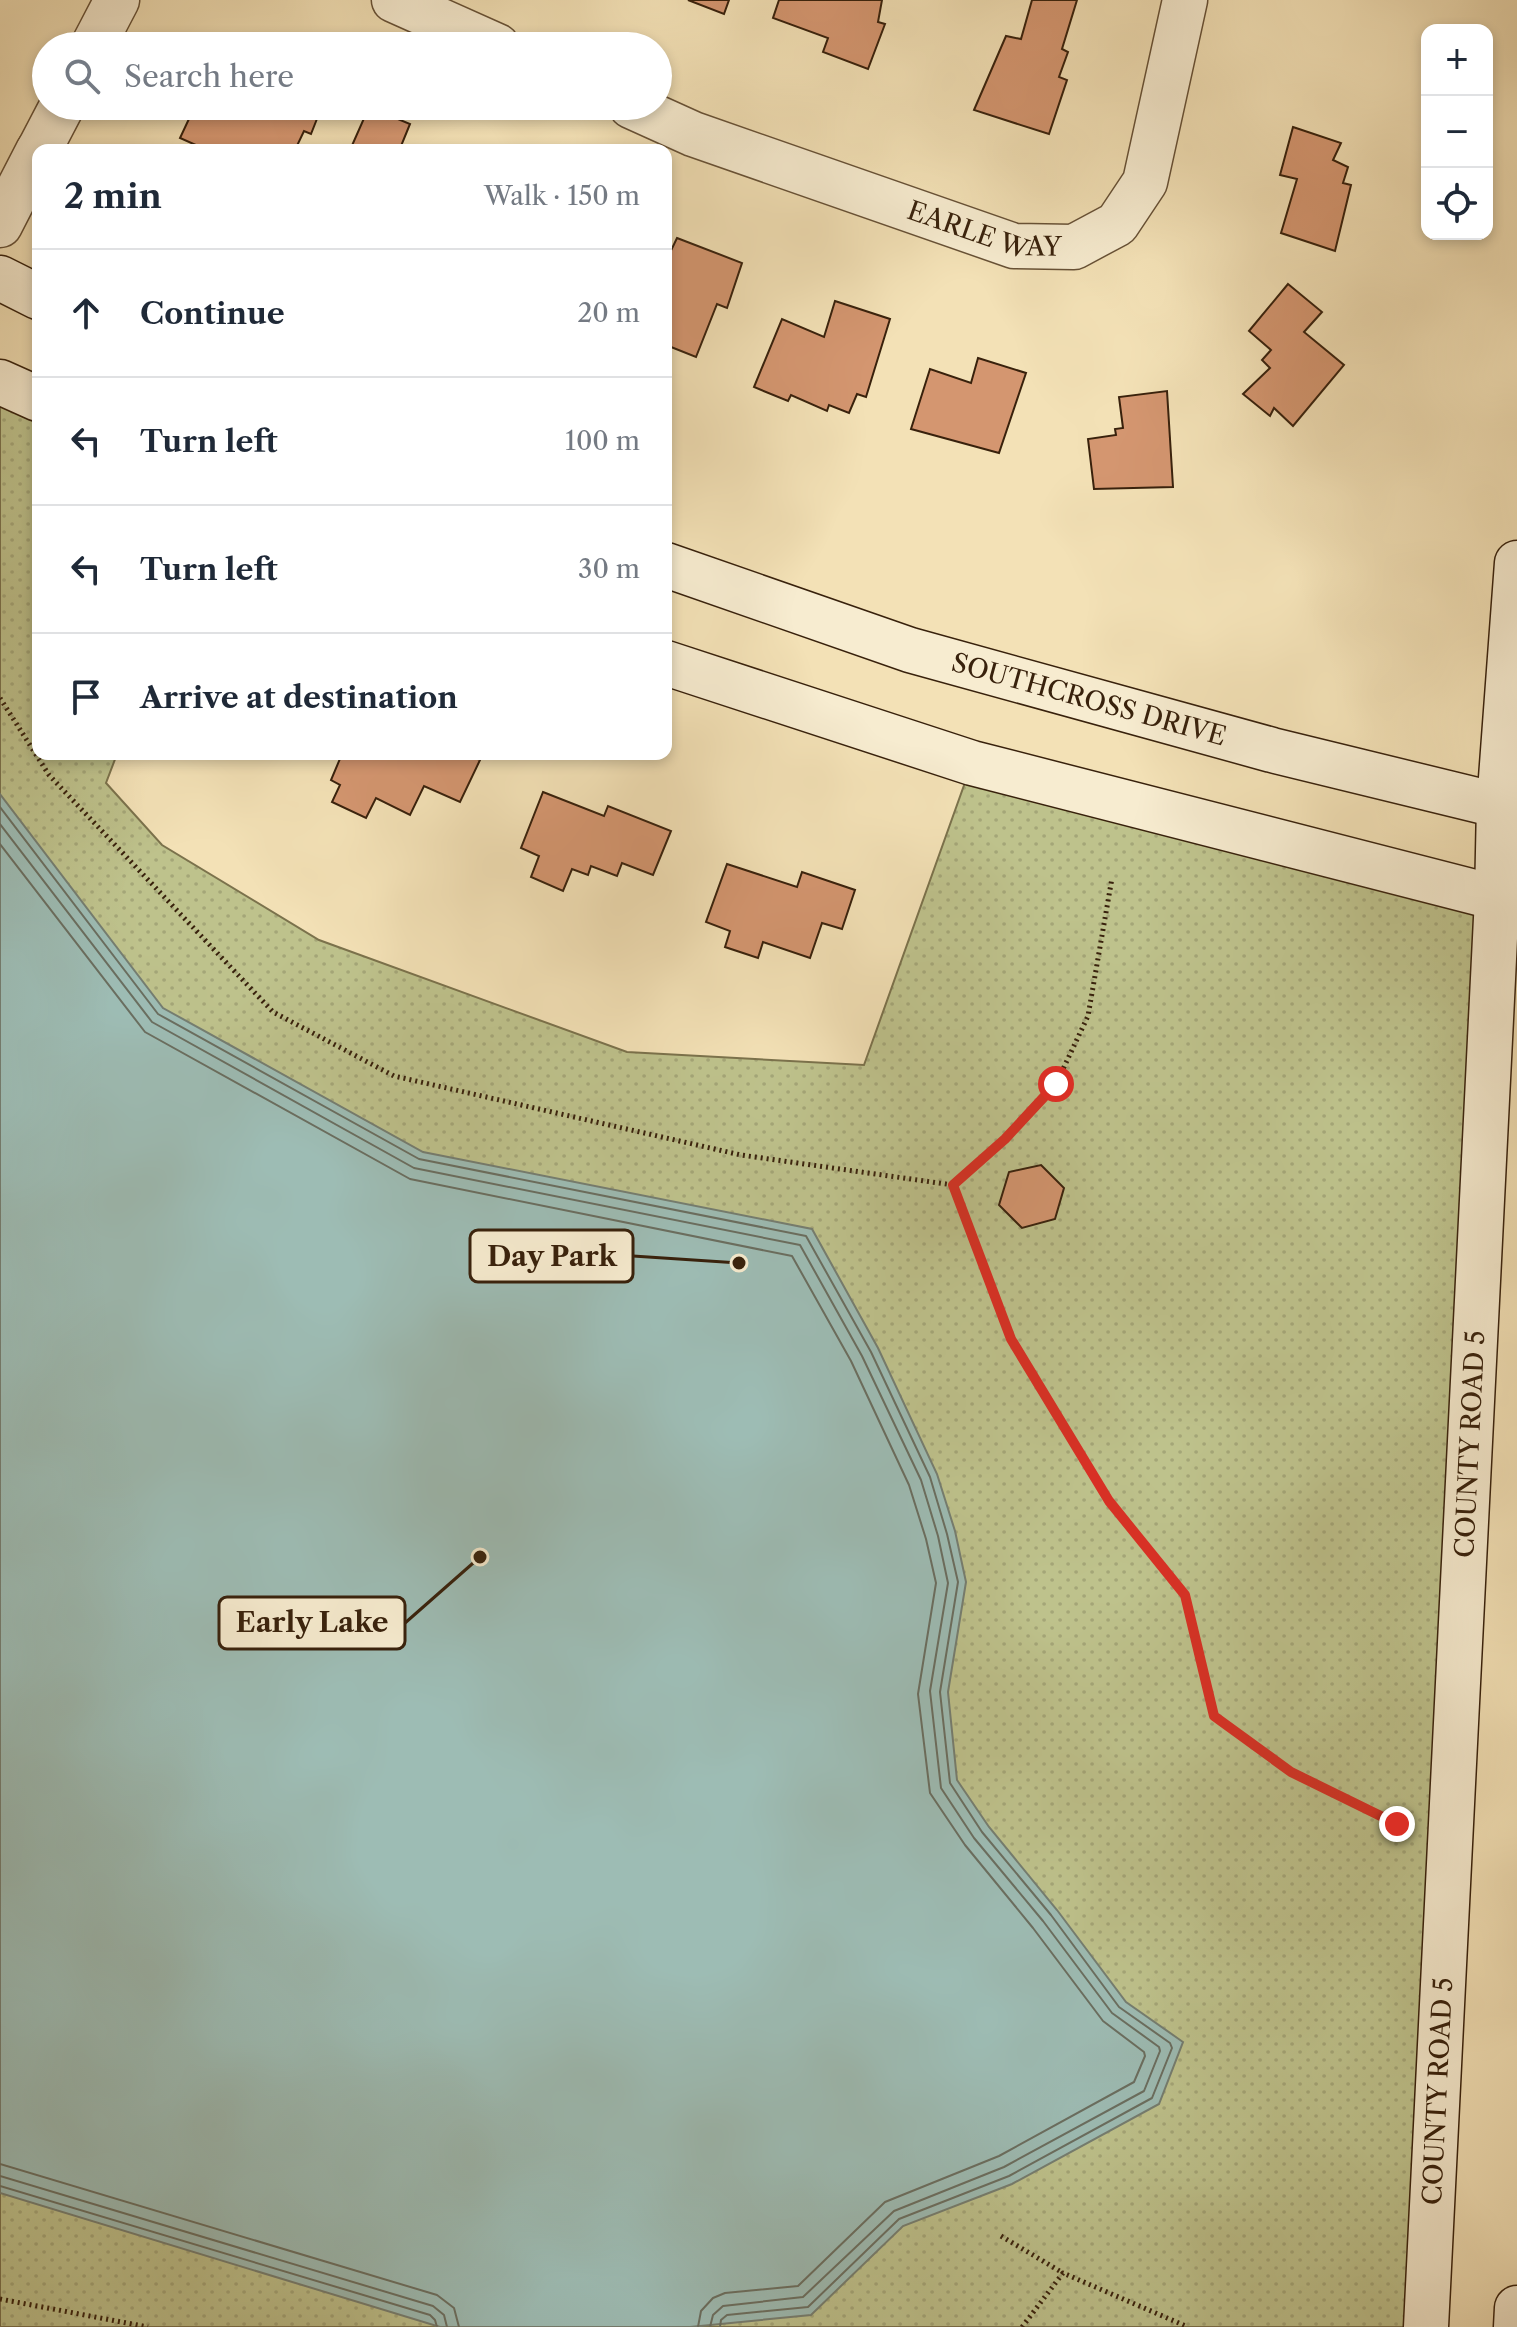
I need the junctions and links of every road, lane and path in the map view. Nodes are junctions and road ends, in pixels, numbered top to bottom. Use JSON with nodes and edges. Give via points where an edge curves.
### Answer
{"nodes":[{"id":1,"x":117,"y":0,"type":"edge"},
{"id":2,"x":394,"y":0,"type":"edge"},
{"id":3,"x":1185,"y":0,"type":"edge"},
{"id":4,"x":100,"y":32,"type":"edge"},
{"id":5,"x":466,"y":32,"type":"edge"},
{"id":6,"x":55,"y":120,"type":"edge"},
{"id":7,"x":662,"y":120,"type":"edge"},
{"id":8,"x":42,"y":144,"type":"edge"},
{"id":9,"x":32,"y":163,"type":"edge"},
{"id":10,"x":0,"y":225,"type":"edge"},
{"id":11,"x":0,"y":278,"type":"edge"},
{"id":12,"x":32,"y":294,"type":"edge"},
{"id":13,"x":0,"y":382,"type":"edge"},
{"id":14,"x":32,"y":396,"type":"edge"},
{"id":15,"x":1517,"y":563,"type":"edge"},
{"id":16,"x":672,"y":567,"type":"edge"},
{"id":17,"x":672,"y":665,"type":"edge"},
{"id":18,"x":0,"y":698,"type":"edge"},
{"id":19,"x":32,"y":748,"type":"edge"},
{"id":20,"x":39,"y":760,"type":"edge"},
{"id":21,"x":1508,"y":808,"type":"edge"},
{"id":22,"x":1112,"y":878,"type":"dead end"},
{"id":23,"x":1507,"y":900,"type":"edge"},
{"id":24,"x":953,"y":1185,"type":"junction"},
{"id":25,"x":1397,"y":1824,"type":"dead end"},
{"id":26,"x":1001,"y":2236,"type":"dead end"},
{"id":27,"x":1063,"y":2273,"type":"junction"},
{"id":28,"x":0,"y":2299,"type":"edge"},
{"id":29,"x":1517,"y":2308,"type":"edge"},
{"id":30,"x":148,"y":2327,"type":"edge"},
{"id":31,"x":1022,"y":2327,"type":"edge"},
{"id":32,"x":1188,"y":2327,"type":"edge"},
{"id":33,"x":1426,"y":2327,"type":"edge"},
{"id":34,"x":1516,"y":2327,"type":"edge"}],
"edges":[{"from":1,"to":4,"type":"street"},
{"from":2,"to":5,"type":"street"},
{"from":3,"to":7,"type":"street","name":"EARLE WAY","via":[[1145,182],[1117,224],[1074,247],[1014,246]]},
{"from":6,"to":8,"type":"street"},
{"from":9,"to":10,"type":"street"},
{"from":11,"to":12,"type":"street"},
{"from":13,"to":14,"type":"street"},
{"from":15,"to":21,"type":"street","name":"COUNTY ROAD 5"},
{"from":16,"to":21,"type":"street","name":"SOUTHCROSS DRIVE","via":[[910,650],[1272,750]]},
{"from":17,"to":23,"type":"street","via":[[972,763]]},
{"from":18,"to":19,"type":"path"},
{"from":20,"to":24,"type":"path","via":[[273,1012],[394,1076],[741,1155]]},
{"from":21,"to":23,"type":"street","name":"COUNTY ROAD 5"},
{"from":22,"to":24,"type":"path","via":[[1088,1016],[1056,1084]]},
{"from":23,"to":33,"type":"street","name":"COUNTY ROAD 5"},
{"from":24,"to":25,"type":"path","via":[[1011,1339],[1109,1501],[1185,1595],[1214,1716],[1291,1772]]},
{"from":26,"to":27,"type":"path"},
{"from":27,"to":31,"type":"path"},
{"from":27,"to":32,"type":"path"},
{"from":28,"to":30,"type":"path"},
{"from":29,"to":34,"type":"street"}]}
